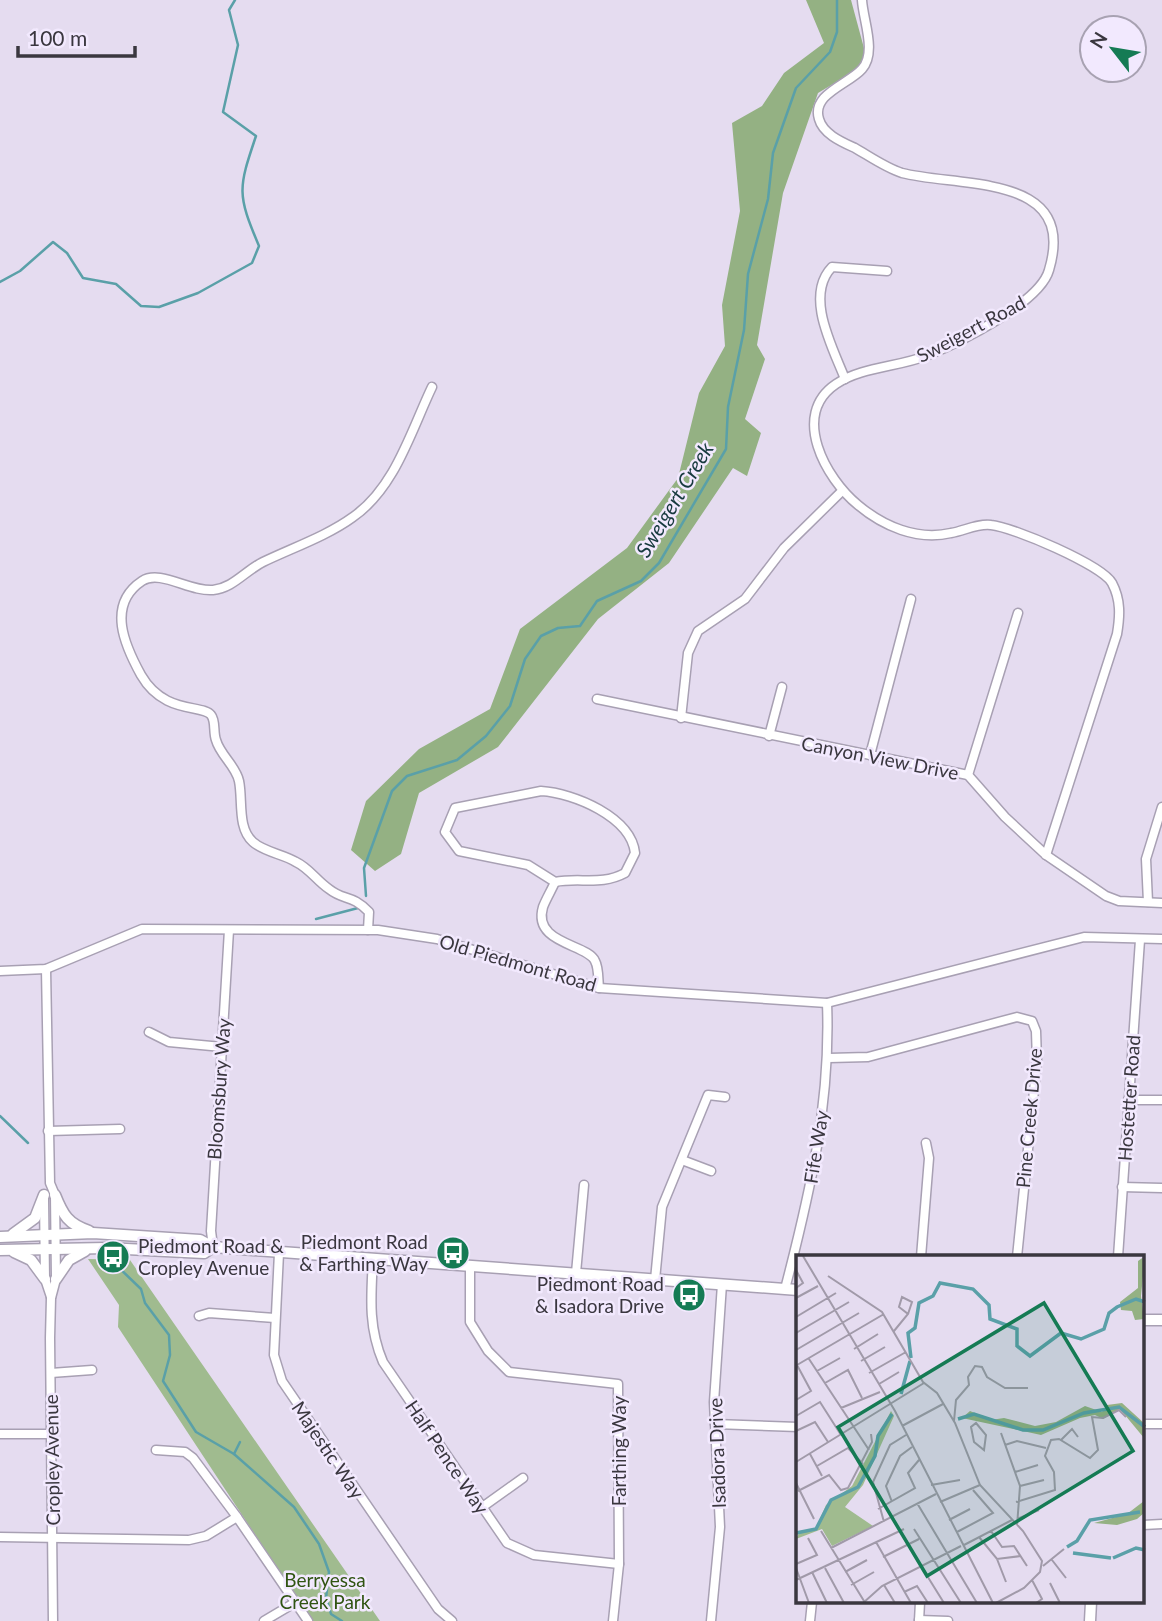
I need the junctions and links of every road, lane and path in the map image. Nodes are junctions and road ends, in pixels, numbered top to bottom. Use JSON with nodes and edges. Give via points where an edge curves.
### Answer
{"nodes":[{"id":1,"x":862,"y":0,"type":"edge"},
{"id":2,"x":887,"y":271,"type":"dead end"},
{"id":3,"x":845,"y":379,"type":"junction"},
{"id":4,"x":432,"y":387,"type":"dead end"},
{"id":5,"x":842,"y":491,"type":"junction"},
{"id":6,"x":911,"y":599,"type":"dead end"},
{"id":7,"x":1018,"y":613,"type":"dead end"},
{"id":8,"x":782,"y":687,"type":"dead end"},
{"id":9,"x":597,"y":699,"type":"dead end"},
{"id":10,"x":681,"y":718,"type":"junction"},
{"id":11,"x":769,"y":736,"type":"junction"},
{"id":12,"x":870,"y":755,"type":"junction"},
{"id":13,"x":968,"y":775,"type":"junction"},
{"id":14,"x":1162,"y":807,"type":"edge"},
{"id":15,"x":1046,"y":855,"type":"junction"},
{"id":16,"x":555,"y":882,"type":"junction"},
{"id":17,"x":1148,"y":902,"type":"junction"},
{"id":18,"x":1162,"y":903,"type":"edge"},
{"id":19,"x":229,"y":930,"type":"junction"},
{"id":20,"x":369,"y":930,"type":"junction"},
{"id":21,"x":1162,"y":939,"type":"edge"},
{"id":22,"x":1140,"y":940,"type":"junction"},
{"id":23,"x":46,"y":970,"type":"junction"},
{"id":24,"x":0,"y":971,"type":"edge"},
{"id":25,"x":599,"y":988,"type":"junction"},
{"id":26,"x":827,"y":1003,"type":"junction"},
{"id":27,"x":149,"y":1032,"type":"dead end"},
{"id":28,"x":222,"y":1048,"type":"junction"},
{"id":29,"x":829,"y":1058,"type":"junction"},
{"id":30,"x":725,"y":1097,"type":"dead end"},
{"id":31,"x":1128,"y":1100,"type":"junction"},
{"id":32,"x":1162,"y":1100,"type":"edge"},
{"id":33,"x":120,"y":1129,"type":"dead end"},
{"id":34,"x":48,"y":1131,"type":"junction"},
{"id":35,"x":926,"y":1143,"type":"dead end"},
{"id":36,"x":682,"y":1160,"type":"junction"},
{"id":37,"x":711,"y":1171,"type":"dead end"},
{"id":38,"x":584,"y":1185,"type":"dead end"},
{"id":39,"x":1122,"y":1186,"type":"junction"},
{"id":40,"x":1162,"y":1188,"type":"edge"},
{"id":41,"x":50,"y":1195,"type":"junction"},
{"id":42,"x":93,"y":1233,"type":"junction"},
{"id":43,"x":50,"y":1235,"type":"junction"},
{"id":44,"x":4,"y":1237,"type":"edge"},
{"id":45,"x":213,"y":1247,"type":"junction"},
{"id":46,"x":91,"y":1248,"type":"junction"},
{"id":47,"x":44,"y":1249,"type":"junction"},
{"id":48,"x":56,"y":1249,"type":"junction"},
{"id":49,"x":5,"y":1250,"type":"edge"},
{"id":50,"x":279,"y":1253,"type":"junction"},
{"id":51,"x":921,"y":1255,"type":"edge"},
{"id":52,"x":1017,"y":1255,"type":"edge"},
{"id":53,"x":1118,"y":1255,"type":"edge"},
{"id":54,"x":373,"y":1259,"type":"junction"},
{"id":55,"x":470,"y":1266,"type":"junction"},
{"id":56,"x":576,"y":1273,"type":"junction"},
{"id":57,"x":45,"y":1279,"type":"junction"},
{"id":58,"x":57,"y":1279,"type":"junction"},
{"id":59,"x":655,"y":1280,"type":"junction"},
{"id":60,"x":722,"y":1284,"type":"junction"},
{"id":61,"x":785,"y":1289,"type":"junction"},
{"id":62,"x":796,"y":1290,"type":"edge"},
{"id":63,"x":51,"y":1298,"type":"junction"},
{"id":64,"x":200,"y":1316,"type":"dead end"},
{"id":65,"x":275,"y":1318,"type":"junction"},
{"id":66,"x":1144,"y":1320,"type":"edge"},
{"id":67,"x":1162,"y":1320,"type":"edge"},
{"id":68,"x":92,"y":1370,"type":"dead end"},
{"id":69,"x":51,"y":1373,"type":"junction"},
{"id":70,"x":715,"y":1424,"type":"junction"},
{"id":71,"x":1144,"y":1424,"type":"edge"},
{"id":72,"x":1162,"y":1424,"type":"edge"},
{"id":73,"x":796,"y":1427,"type":"edge"},
{"id":74,"x":0,"y":1434,"type":"edge"},
{"id":75,"x":51,"y":1434,"type":"junction"},
{"id":76,"x":156,"y":1450,"type":"dead end"},
{"id":77,"x":523,"y":1478,"type":"dead end"},
{"id":78,"x":481,"y":1508,"type":"junction"},
{"id":79,"x":237,"y":1517,"type":"junction"},
{"id":80,"x":1162,"y":1524,"type":"edge"},
{"id":81,"x":1144,"y":1525,"type":"edge"},
{"id":82,"x":0,"y":1536,"type":"edge"},
{"id":83,"x":52,"y":1537,"type":"junction"},
{"id":84,"x":619,"y":1564,"type":"junction"},
{"id":85,"x":296,"y":1602,"type":"junction"},
{"id":86,"x":53,"y":1621,"type":"edge"},
{"id":87,"x":264,"y":1621,"type":"edge"},
{"id":88,"x":308,"y":1621,"type":"edge"},
{"id":89,"x":452,"y":1621,"type":"edge"},
{"id":90,"x":613,"y":1621,"type":"edge"},
{"id":91,"x":711,"y":1621,"type":"edge"},
{"id":92,"x":919,"y":1621,"type":"edge"},
{"id":93,"x":948,"y":1621,"type":"edge"}],
"edges":[{"from":1,"to":3,"type":"street","name":"Sweigert Road","via":[[867,61],[825,96],[818,109],[819,121],[832,136],[898,172],[1014,191],[1046,214],[1055,232],[1049,273],[1038,292],[1020,306],[926,356]]},
{"from":2,"to":3,"type":"street","via":[[832,267],[824,275],[821,314]]},
{"from":3,"to":5,"type":"street","name":"Sweigert Road","via":[[823,397],[815,422],[819,450]]},
{"from":4,"to":20,"type":"street","via":[[392,474],[353,518],[254,566],[227,587],[202,590],[149,577],[131,591],[120,617],[142,676],[157,697],[212,716],[217,745],[239,779],[242,815],[254,843],[298,862],[331,891],[357,899],[369,912]]},
{"from":5,"to":10,"type":"street","via":[[784,548],[745,599],[698,631],[688,653]]},
{"from":5,"to":15,"type":"street","name":"Sweigert Road","via":[[900,530],[934,535],[988,524],[1007,528],[1085,562],[1112,584],[1120,606],[1117,634]]},
{"from":6,"to":12,"type":"street"},
{"from":7,"to":13,"type":"street"},
{"from":8,"to":11,"type":"street"},
{"from":9,"to":10,"type":"street","name":"Canyon View Drive"},
{"from":10,"to":11,"type":"street","name":"Canyon View Drive"},
{"from":11,"to":12,"type":"street","name":"Canyon View Drive"},
{"from":12,"to":13,"type":"street","name":"Canyon View Drive"},
{"from":13,"to":15,"type":"street","name":"Canyon View Drive"},
{"from":14,"to":17,"type":"street","via":[[1146,859]]},
{"from":15,"to":17,"type":"street","name":"Canyon View Drive","via":[[1106,896]]},
{"from":16,"to":16,"type":"street","via":[[528,865],[459,851],[444,832],[455,808],[556,792],[591,806],[628,831],[635,853],[625,873],[598,882]]},
{"from":16,"to":25,"type":"street","via":[[542,919],[562,944],[596,961]]},
{"from":17,"to":18,"type":"street","name":"Canyon View Drive"},
{"from":19,"to":20,"type":"street","name":"Old Piedmont Road"},
{"from":19,"to":23,"type":"street","name":"Old Piedmont Road","via":[[142,929]]},
{"from":19,"to":28,"type":"street","name":"Bloomsbury Way"},
{"from":20,"to":25,"type":"street","name":"Old Piedmont Road","via":[[437,939]]},
{"from":21,"to":22,"type":"street","name":"Old Piedmont Road"},
{"from":22,"to":26,"type":"street","name":"Old Piedmont Road","via":[[1083,937]]},
{"from":22,"to":31,"type":"street","name":"Hostetter Road"},
{"from":23,"to":24,"type":"street","name":"Old Piedmont Road"},
{"from":23,"to":34,"type":"street","name":"Cropley Avenue"},
{"from":25,"to":26,"type":"street","name":"Old Piedmont Road"},
{"from":26,"to":29,"type":"street","name":"Fife Way"},
{"from":27,"to":28,"type":"street","via":[[169,1042]]},
{"from":28,"to":45,"type":"street","name":"Bloomsbury Way"},
{"from":29,"to":52,"type":"street","name":"Pine Creek Drive","via":[[868,1057],[1017,1017],[1032,1021],[1037,1061]]},
{"from":29,"to":61,"type":"street","name":"Fife Way","via":[[812,1182]]},
{"from":30,"to":36,"type":"street","via":[[708,1095]]},
{"from":31,"to":32,"type":"street"},
{"from":31,"to":39,"type":"street","name":"Hostetter Road"},
{"from":33,"to":34,"type":"street"},
{"from":34,"to":41,"type":"street","name":"Cropley Avenue"},
{"from":35,"to":51,"type":"street","via":[[929,1158]]},
{"from":36,"to":37,"type":"street"},
{"from":36,"to":59,"type":"street","via":[[662,1207]]},
{"from":38,"to":56,"type":"street"},
{"from":39,"to":40,"type":"street"},
{"from":39,"to":53,"type":"street","name":"Hostetter Road"},
{"from":41,"to":42,"type":"main road","via":[[74,1226]]},
{"from":41,"to":43,"type":"street","name":"Cropley Avenue"},
{"from":41,"to":44,"type":"main road","via":[[29,1224]]},
{"from":42,"to":43,"type":"main road"},
{"from":42,"to":45,"type":"main road","via":[[200,1240]]},
{"from":43,"to":44,"type":"main road"},
{"from":43,"to":47,"type":"street","name":"Cropley Avenue"},
{"from":43,"to":48,"type":"street","name":"Cropley Avenue"},
{"from":45,"to":46,"type":"main road","via":[[204,1253]]},
{"from":45,"to":50,"type":"main road"},
{"from":46,"to":48,"type":"main road"},
{"from":46,"to":58,"type":"main road","via":[[74,1255]]},
{"from":47,"to":48,"type":"main road"},
{"from":47,"to":49,"type":"main road"},
{"from":47,"to":57,"type":"street","name":"Cropley Avenue"},
{"from":48,"to":58,"type":"street","name":"Cropley Avenue"},
{"from":49,"to":57,"type":"main road","via":[[31,1260]]},
{"from":50,"to":54,"type":"main road"},
{"from":50,"to":65,"type":"street","name":"Majestic Way"},
{"from":54,"to":55,"type":"main road"},
{"from":54,"to":78,"type":"street","name":"Half Pence Way","via":[[370,1318],[379,1352]]},
{"from":55,"to":56,"type":"main road"},
{"from":55,"to":84,"type":"street","name":"Farthing Way","via":[[470,1322],[488,1351],[509,1372],[618,1384]]},
{"from":56,"to":59,"type":"main road"},
{"from":57,"to":63,"type":"street","name":"Cropley Avenue"},
{"from":58,"to":63,"type":"street","name":"Cropley Avenue"},
{"from":59,"to":60,"type":"main road"},
{"from":60,"to":61,"type":"main road"},
{"from":60,"to":70,"type":"street","name":"Isadora Drive"},
{"from":61,"to":62,"type":"main road"},
{"from":63,"to":69,"type":"street","name":"Cropley Avenue"},
{"from":64,"to":65,"type":"street"},
{"from":65,"to":89,"type":"street","name":"Majestic Way","via":[[274,1355],[289,1392],[438,1609]]},
{"from":66,"to":67,"type":"main road"},
{"from":68,"to":69,"type":"street"},
{"from":69,"to":75,"type":"street","name":"Cropley Avenue"},
{"from":70,"to":73,"type":"street"},
{"from":70,"to":91,"type":"street","name":"Isadora Drive","via":[[720,1527]]},
{"from":71,"to":72,"type":"street"},
{"from":74,"to":75,"type":"street"},
{"from":75,"to":83,"type":"street","name":"Cropley Avenue"},
{"from":76,"to":79,"type":"street","via":[[185,1452],[193,1458]]},
{"from":77,"to":78,"type":"street"},
{"from":78,"to":84,"type":"street","name":"Half Pence Way","via":[[507,1543],[534,1555]]},
{"from":79,"to":83,"type":"street","via":[[190,1540]]},
{"from":79,"to":85,"type":"street"},
{"from":80,"to":81,"type":"street"},
{"from":82,"to":83,"type":"street"},
{"from":83,"to":86,"type":"street","name":"Cropley Avenue"},
{"from":84,"to":90,"type":"street","name":"Farthing Way"},
{"from":85,"to":87,"type":"street"},
{"from":85,"to":88,"type":"street"},
{"from":92,"to":93,"type":"street"}]}
